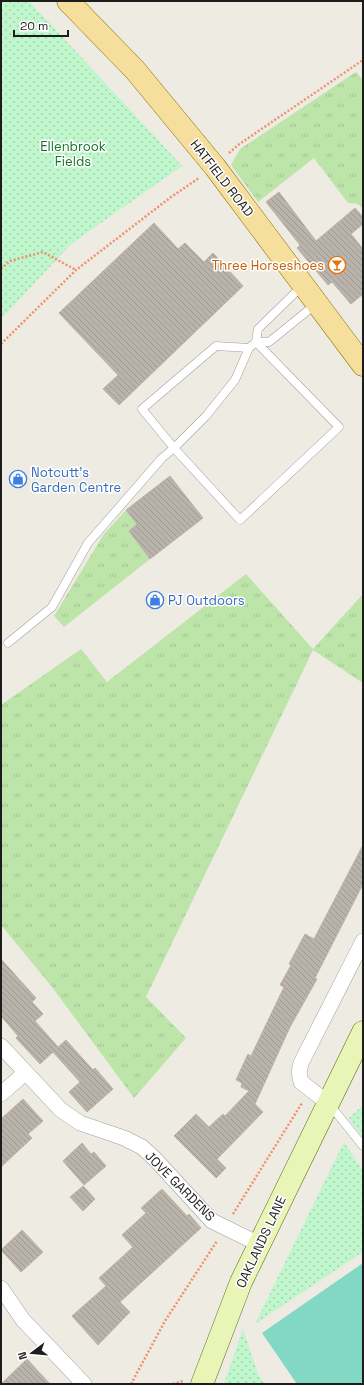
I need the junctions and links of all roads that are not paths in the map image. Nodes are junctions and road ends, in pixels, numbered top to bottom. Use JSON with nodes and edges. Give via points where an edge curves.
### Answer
{"nodes":[{"id":1,"x":68,"y":1,"type":"edge"},
{"id":2,"x":302,"y":285,"type":"junction"},
{"id":3,"x":316,"y":304,"type":"junction"},
{"id":4,"x":256,"y":342,"type":"junction"},
{"id":5,"x":248,"y":348,"type":"junction"},
{"id":6,"x":363,"y":365,"type":"edge"},
{"id":7,"x":174,"y":448,"type":"junction"},
{"id":8,"x":8,"y":643,"type":"dead end"},
{"id":9,"x":363,"y":942,"type":"edge"},
{"id":10,"x":363,"y":1032,"type":"edge"},
{"id":11,"x":1,"y":1046,"type":"edge"},
{"id":12,"x":25,"y":1073,"type":"junction"},
{"id":13,"x":1,"y":1094,"type":"edge"},
{"id":14,"x":328,"y":1103,"type":"junction"},
{"id":15,"x":363,"y":1146,"type":"edge"},
{"id":16,"x":259,"y":1244,"type":"junction"},
{"id":17,"x":1,"y":1288,"type":"edge"},
{"id":18,"x":84,"y":1384,"type":"edge"},
{"id":19,"x":202,"y":1384,"type":"edge"}],
"edges":[{"from":1,"to":2,"type":"main road","name":"HATFIELD ROAD","via":[[135,70],[215,167]]},
{"from":2,"to":3,"type":"main road","name":"HATFIELD ROAD"},
{"from":2,"to":4,"type":"lane","via":[[258,329]]},
{"from":3,"to":4,"type":"lane","via":[[269,342]]},
{"from":3,"to":6,"type":"main road","name":"HATFIELD ROAD"},
{"from":4,"to":5,"type":"lane"},
{"from":4,"to":7,"type":"lane","via":[[339,427],[240,520]]},
{"from":5,"to":7,"type":"lane","via":[[235,380],[206,416]]},
{"from":5,"to":7,"type":"lane","via":[[216,346],[142,409]]},
{"from":7,"to":8,"type":"lane","via":[[162,458],[88,543],[52,607]]},
{"from":9,"to":14,"type":"street","via":[[301,1063],[299,1072],[301,1082]]},
{"from":10,"to":14,"type":"street","name":"OAKLANDS LANE"},
{"from":11,"to":12,"type":"street","name":"JOVE GARDENS"},
{"from":12,"to":13,"type":"street"},
{"from":12,"to":16,"type":"street","name":"JOVE GARDENS","via":[[52,1102],[71,1117],[142,1147],[212,1221]]},
{"from":14,"to":15,"type":"lane"},
{"from":14,"to":16,"type":"street","name":"OAKLANDS LANE"},
{"from":16,"to":19,"type":"street","name":"OAKLANDS LANE"},
{"from":17,"to":18,"type":"street","via":[[23,1320]]}]}
